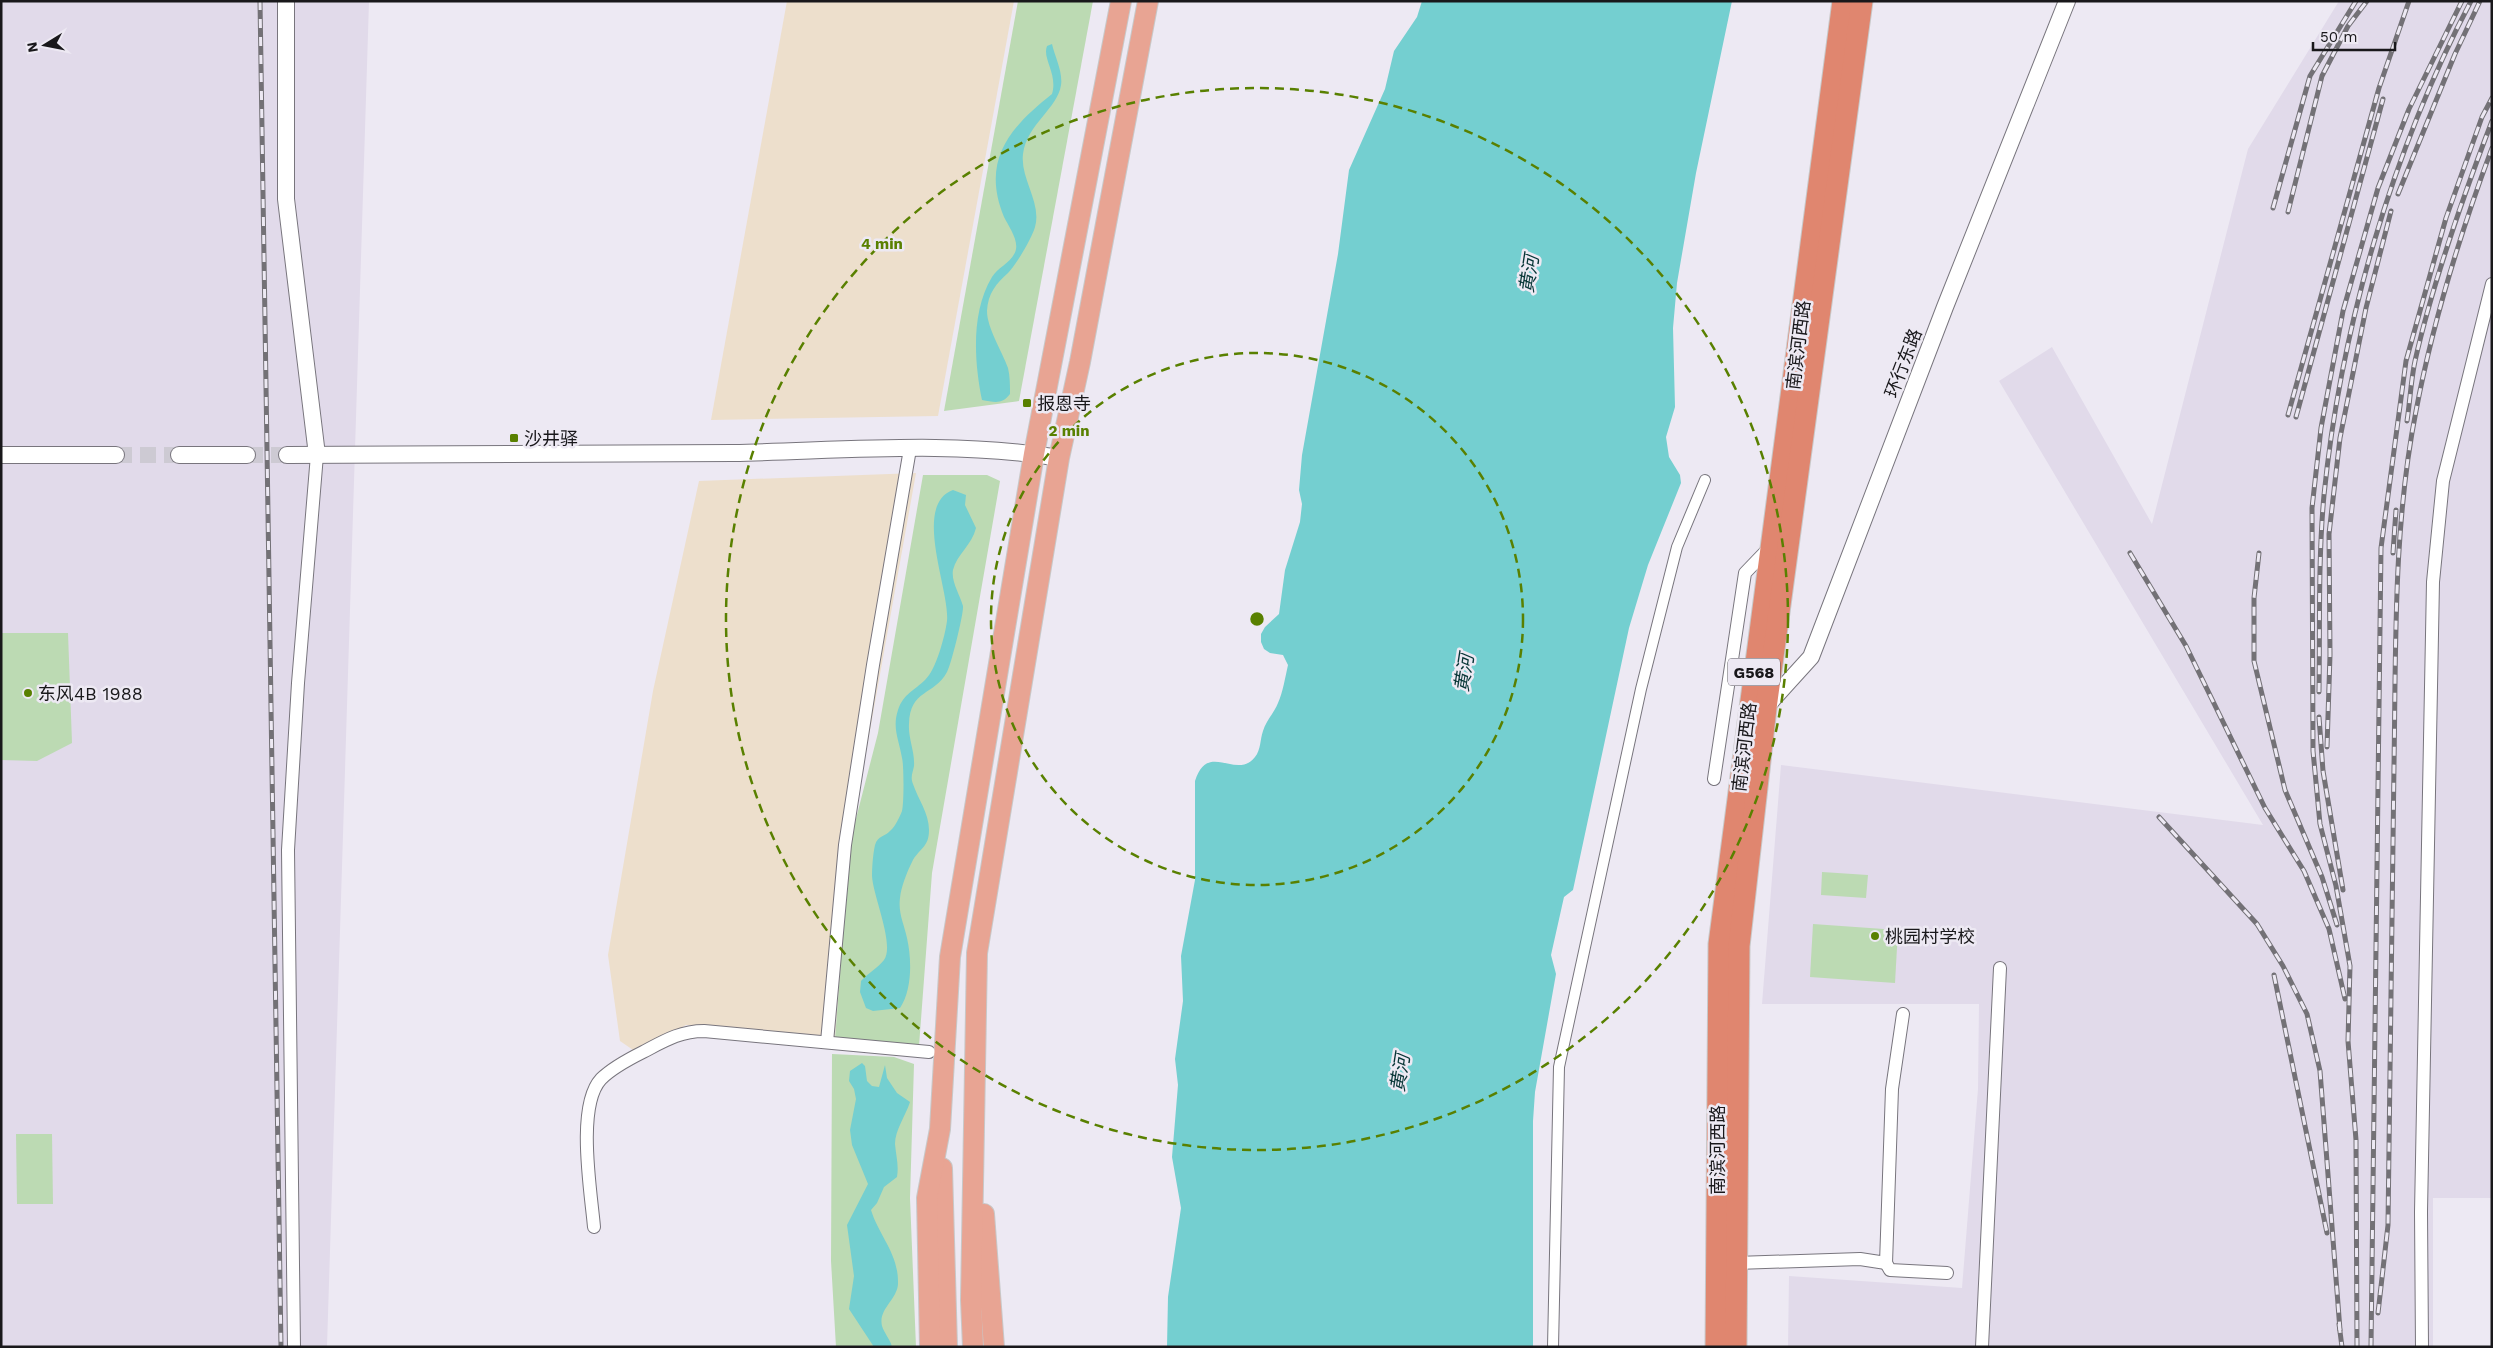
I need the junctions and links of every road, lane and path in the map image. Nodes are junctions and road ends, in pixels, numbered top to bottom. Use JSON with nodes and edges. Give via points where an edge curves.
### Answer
{"nodes":[{"id":1,"x":286,"y":1,"type":"edge"},
{"id":2,"x":1121,"y":1,"type":"edge"},
{"id":3,"x":1148,"y":1,"type":"edge"},
{"id":4,"x":1842,"y":1,"type":"edge"},
{"id":5,"x":1862,"y":1,"type":"edge"},
{"id":6,"x":2067,"y":1,"type":"edge"},
{"id":7,"x":2492,"y":284,"type":"edge"},
{"id":8,"x":910,"y":449,"type":"junction"},
{"id":9,"x":286,"y":454,"type":"tunnel mouth"},
{"id":10,"x":317,"y":454,"type":"junction"},
{"id":11,"x":1034,"y":454,"type":"junction"},
{"id":12,"x":1,"y":455,"type":"edge"},
{"id":13,"x":116,"y":455,"type":"tunnel mouth"},
{"id":14,"x":179,"y":455,"type":"tunnel mouth"},
{"id":15,"x":247,"y":455,"type":"tunnel mouth"},
{"id":16,"x":1059,"y":458,"type":"junction"},
{"id":17,"x":1705,"y":480,"type":"dead end"},
{"id":18,"x":1773,"y":543,"type":"junction"},
{"id":19,"x":1757,"y":713,"type":"junction"},
{"id":20,"x":1714,"y":779,"type":"dead end"},
{"id":21,"x":2000,"y":968,"type":"dead end"},
{"id":22,"x":1903,"y":1014,"type":"dead end"},
{"id":23,"x":827,"y":1042,"type":"junction"},
{"id":24,"x":974,"y":1051,"type":"junction"},
{"id":25,"x":929,"y":1052,"type":"dead end"},
{"id":26,"x":940,"y":1129,"type":"junction"},
{"id":27,"x":594,"y":1227,"type":"dead end"},
{"id":28,"x":1736,"y":1263,"type":"junction"},
{"id":29,"x":1886,"y":1263,"type":"junction"},
{"id":30,"x":1947,"y":1272,"type":"dead end"},
{"id":31,"x":294,"y":1347,"type":"edge"},
{"id":32,"x":930,"y":1347,"type":"edge"},
{"id":33,"x":947,"y":1347,"type":"edge"},
{"id":34,"x":973,"y":1347,"type":"edge"},
{"id":35,"x":994,"y":1347,"type":"edge"},
{"id":36,"x":1553,"y":1347,"type":"edge"},
{"id":37,"x":1716,"y":1347,"type":"edge"},
{"id":38,"x":1736,"y":1347,"type":"edge"},
{"id":39,"x":1982,"y":1347,"type":"edge"},
{"id":40,"x":2422,"y":1347,"type":"edge"}],
"edges":[{"from":1,"to":10,"type":"street","via":[[286,199]]},
{"from":2,"to":11,"type":"main road"},
{"from":3,"to":16,"type":"main road"},
{"from":4,"to":18,"type":"highway","name":"南滨河西路","number":"G568"},
{"from":5,"to":19,"type":"highway","name":"南滨河西路","number":"G568"},
{"from":6,"to":19,"type":"street","name":"环行东路","via":[[1811,657]]},
{"from":7,"to":40,"type":"street","via":[[2443,480],[2433,582],[2421,1212]]},
{"from":8,"to":10,"type":"street"},
{"from":8,"to":11,"type":"street","via":[[959,448]]},
{"from":8,"to":23,"type":"street","via":[[845,845]]},
{"from":9,"to":10,"type":"street"},
{"from":10,"to":31,"type":"street","via":[[288,850]]},
{"from":11,"to":16,"type":"street"},
{"from":11,"to":26,"type":"main road","via":[[950,956]]},
{"from":12,"to":13,"type":"street"},
{"from":14,"to":15,"type":"street"},
{"from":16,"to":24,"type":"main road","via":[[977,954]]},
{"from":17,"to":36,"type":"street","via":[[1677,546],[1641,688],[1559,1067]]},
{"from":18,"to":19,"type":"highway","name":"南滨河西路","number":"G568"},
{"from":18,"to":20,"type":"street","via":[[1745,573]]},
{"from":19,"to":28,"type":"highway","name":"南滨河西路","number":"G568","via":[[1739,946]]},
{"from":19,"to":37,"type":"highway","name":"南滨河西路","number":"G568","via":[[1719,944]]},
{"from":21,"to":39,"type":"street"},
{"from":22,"to":29,"type":"street","via":[[1892,1089]]},
{"from":23,"to":25,"type":"street"},
{"from":23,"to":27,"type":"street","via":[[687,1031],[626,1061],[600,1080],[592,1098],[586,1133]]},
{"from":24,"to":34,"type":"main road"},
{"from":24,"to":35,"type":"main road","via":[[984,1108],[983,1206]]},
{"from":26,"to":32,"type":"main road","via":[[928,1198]]},
{"from":26,"to":33,"type":"main road"},
{"from":28,"to":29,"type":"street","via":[[1860,1259]]},
{"from":28,"to":38,"type":"highway","name":"南滨河西路","number":"G568"},
{"from":29,"to":30,"type":"street","via":[[1890,1270]]}]}
